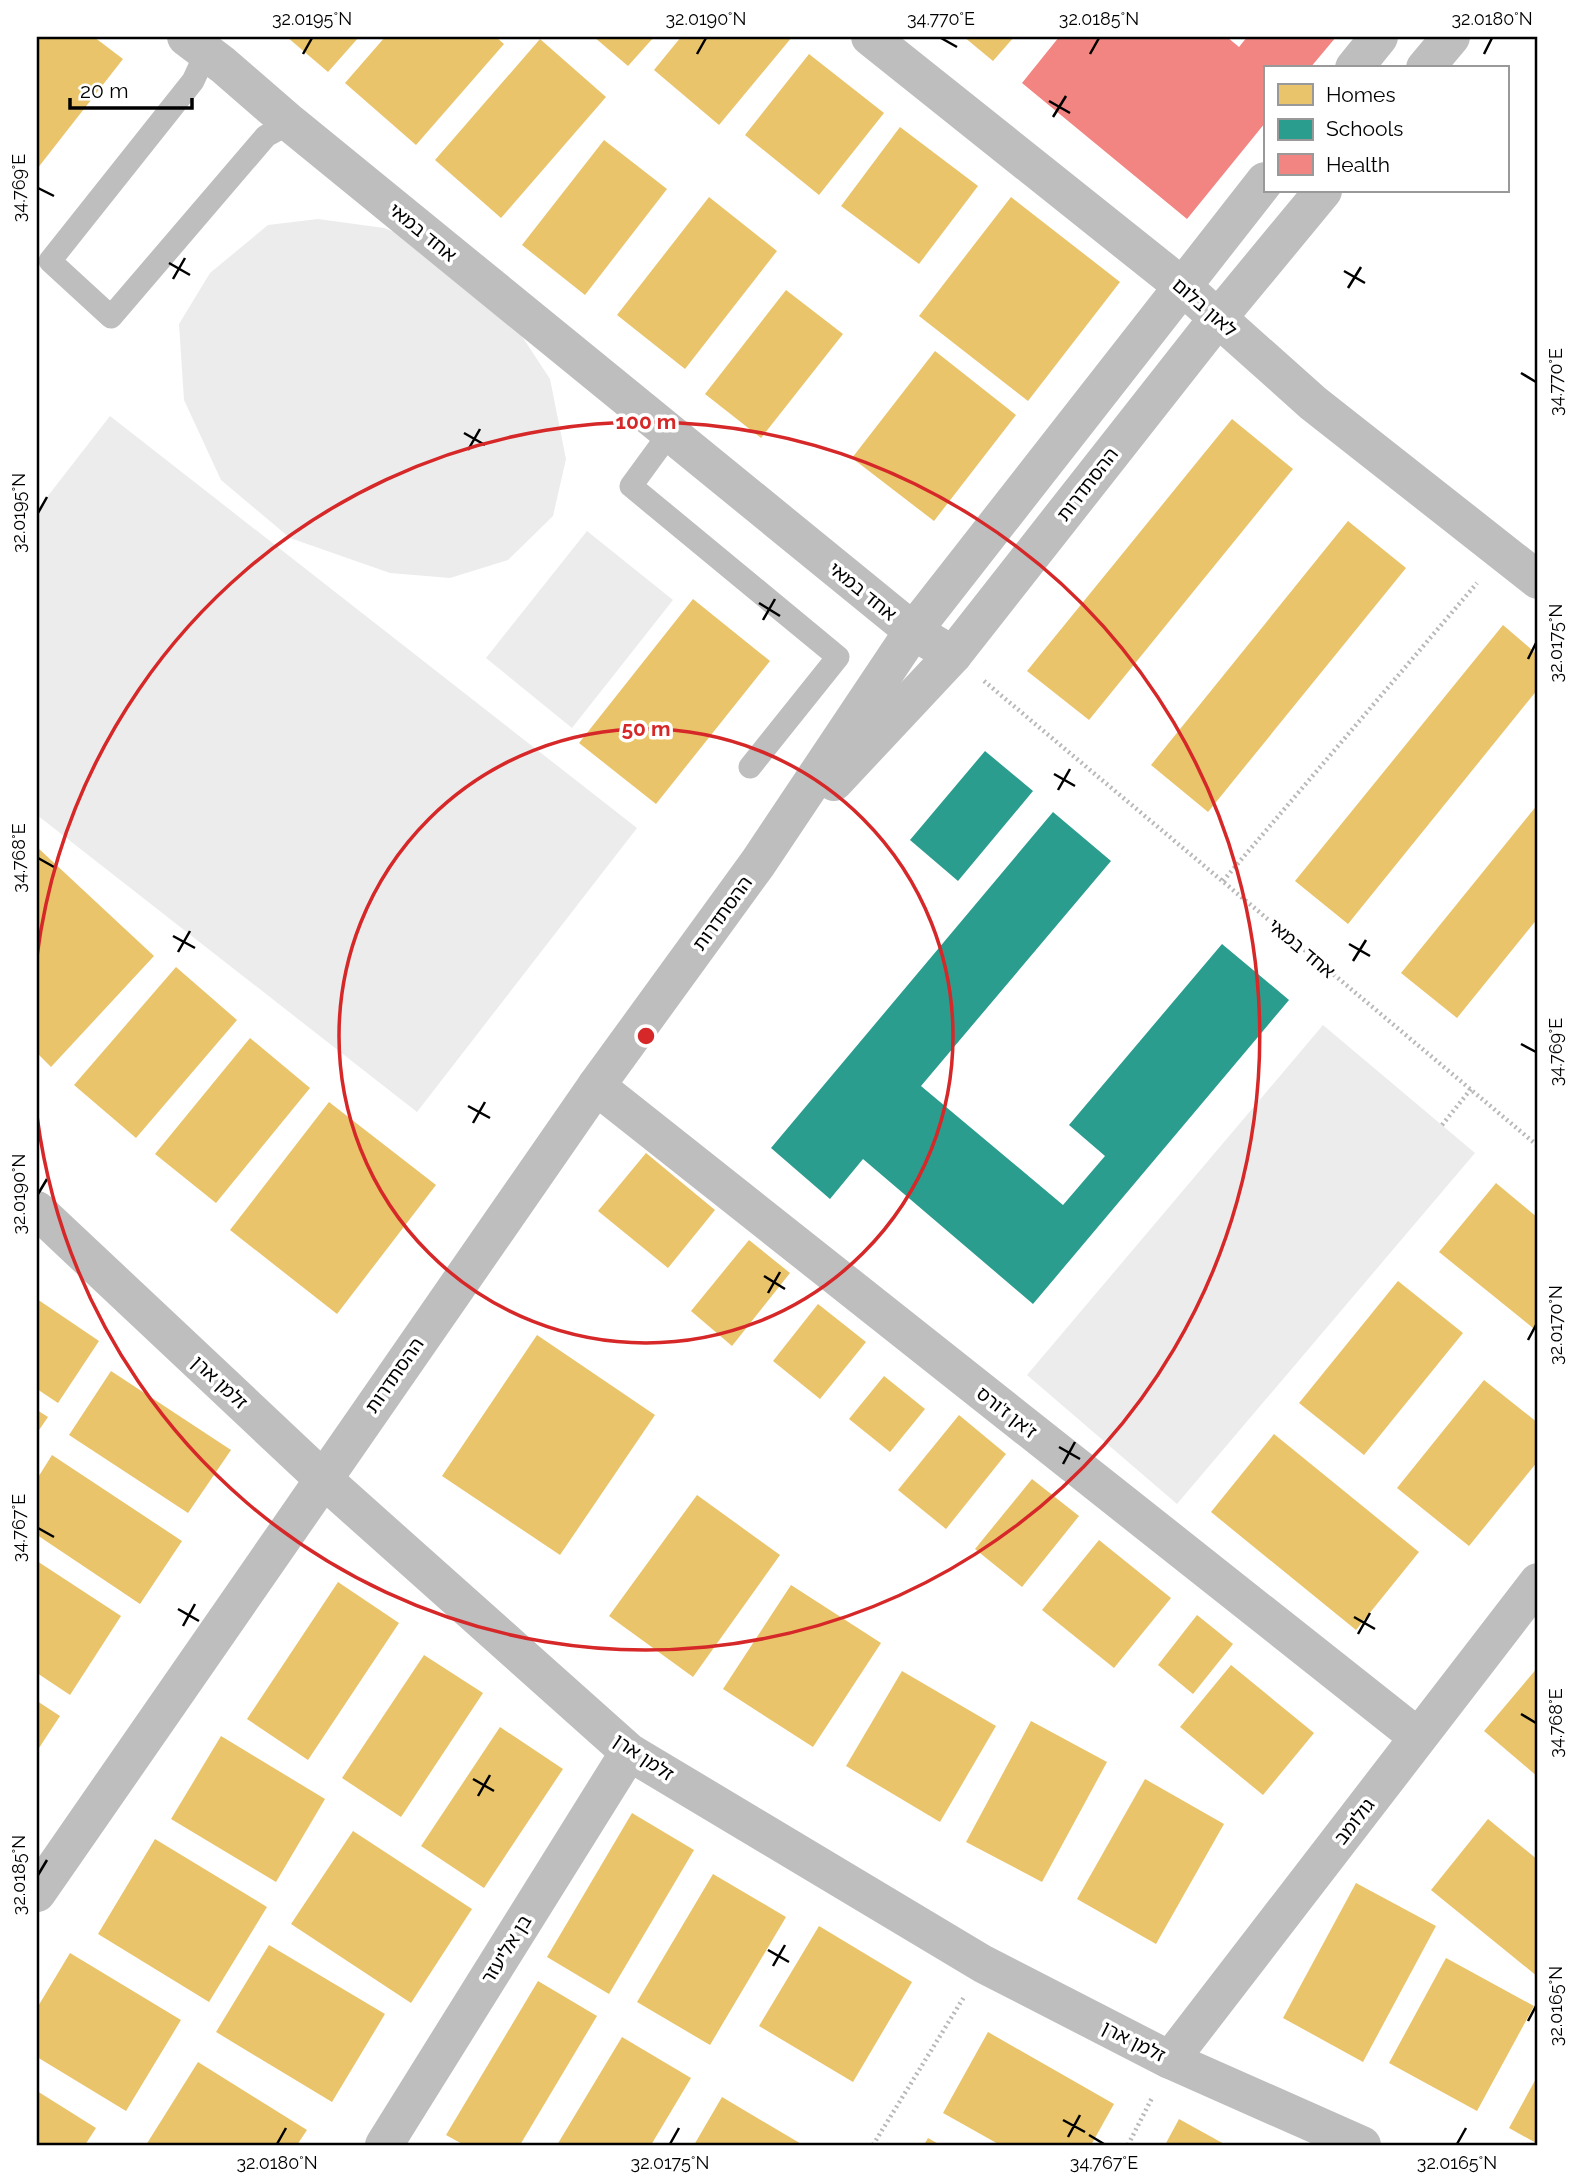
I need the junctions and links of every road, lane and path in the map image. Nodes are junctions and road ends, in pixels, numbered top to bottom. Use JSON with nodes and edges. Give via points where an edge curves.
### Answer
{"nodes":[{"id":1,"x":870,"y":37,"type":"edge"},
{"id":2,"x":1379,"y":37,"type":"edge"},
{"id":3,"x":1451,"y":37,"type":"edge"},
{"id":4,"x":196,"y":45,"type":"edge"},
{"id":5,"x":1356,"y":66,"type":"edge"},
{"id":6,"x":1427,"y":66,"type":"edge"},
{"id":7,"x":290,"y":123,"type":"junction"},
{"id":8,"x":1264,"y":182,"type":"edge"},
{"id":9,"x":1322,"y":192,"type":"edge"},
{"id":10,"x":1182,"y":286,"type":"junction"},
{"id":11,"x":1218,"y":317,"type":"junction"},
{"id":12,"x":669,"y":434,"type":"junction"},
{"id":13,"x":1503,"y":552,"type":"junction"},
{"id":14,"x":1538,"y":580,"type":"edge"},
{"id":15,"x":913,"y":631,"type":"junction"},
{"id":16,"x":953,"y":655,"type":"junction"},
{"id":17,"x":750,"y":767,"type":"dead end"},
{"id":18,"x":758,"y":863,"type":"junction"},
{"id":19,"x":1223,"y":881,"type":"junction"},
{"id":20,"x":596,"y":1086,"type":"junction"},
{"id":21,"x":1471,"y":1089,"type":"junction"},
{"id":22,"x":1442,"y":1125,"type":"dead end"},
{"id":23,"x":1538,"y":1146,"type":"edge"},
{"id":24,"x":37,"y":1210,"type":"edge"},
{"id":25,"x":322,"y":1478,"type":"junction"},
{"id":26,"x":1538,"y":1582,"type":"edge"},
{"id":27,"x":1418,"y":1737,"type":"junction"},
{"id":28,"x":629,"y":1752,"type":"junction"},
{"id":29,"x":37,"y":1893,"type":"edge"},
{"id":30,"x":983,"y":1964,"type":"junction"},
{"id":31,"x":1170,"y":2060,"type":"junction"},
{"id":32,"x":387,"y":2144,"type":"edge"},
{"id":33,"x":873,"y":2145,"type":"edge"},
{"id":34,"x":1128,"y":2145,"type":"edge"},
{"id":35,"x":1362,"y":2145,"type":"edge"}],
"edges":[{"from":1,"to":10,"type":"street","name":"לאון בלום"},
{"from":2,"to":5,"type":"street"},
{"from":3,"to":6,"type":"street"},
{"from":4,"to":7,"type":"street","name":"אחד במאי"},
{"from":4,"to":7,"type":"lane","via":[[194,81],[50,261],[111,317],[266,136]]},
{"from":7,"to":12,"type":"street","name":"אחד במאי"},
{"from":8,"to":10,"type":"street","name":"ההסתדרות"},
{"from":9,"to":11,"type":"street","name":"ההסתדרות"},
{"from":10,"to":11,"type":"street","name":"לאון בלום"},
{"from":10,"to":15,"type":"street","name":"ההסתדרות"},
{"from":11,"to":13,"type":"street","name":"לאון בלום","via":[[1313,403]]},
{"from":11,"to":16,"type":"street","name":"ההסתדרות"},
{"from":12,"to":15,"type":"street","name":"אחד במאי"},
{"from":12,"to":17,"type":"lane","via":[[631,486],[838,657]]},
{"from":13,"to":14,"type":"street","name":"לאון בלום"},
{"from":13,"to":19,"type":"path"},
{"from":15,"to":16,"type":"street","name":"אחד במאי"},
{"from":15,"to":18,"type":"street","name":"ההסתדרות"},
{"from":16,"to":18,"type":"street","name":"ההסתדרות"},
{"from":16,"to":19,"type":"path","name":"אחד במאי"},
{"from":18,"to":20,"type":"street","name":"ההסתדרות"},
{"from":19,"to":21,"type":"path","name":"אחד במאי"},
{"from":20,"to":25,"type":"street","name":"ההסתדרות"},
{"from":20,"to":27,"type":"street","name":"ז'אן ז'ורס"},
{"from":21,"to":22,"type":"path"},
{"from":21,"to":23,"type":"path","name":"אחד במאי"},
{"from":24,"to":25,"type":"street","name":"זלמן ארן"},
{"from":25,"to":28,"type":"street","name":"זלמן ארן"},
{"from":25,"to":29,"type":"street","name":"ההסתדרות"},
{"from":26,"to":27,"type":"street","name":"גולומב"},
{"from":27,"to":31,"type":"street","name":"גולומב"},
{"from":28,"to":30,"type":"street","name":"זלמן ארן"},
{"from":28,"to":32,"type":"street","name":"בן אליעזר"},
{"from":30,"to":31,"type":"street","name":"זלמן ארן"},
{"from":30,"to":33,"type":"path"},
{"from":31,"to":34,"type":"path"},
{"from":31,"to":35,"type":"street","name":"זלמן ארן"}]}
